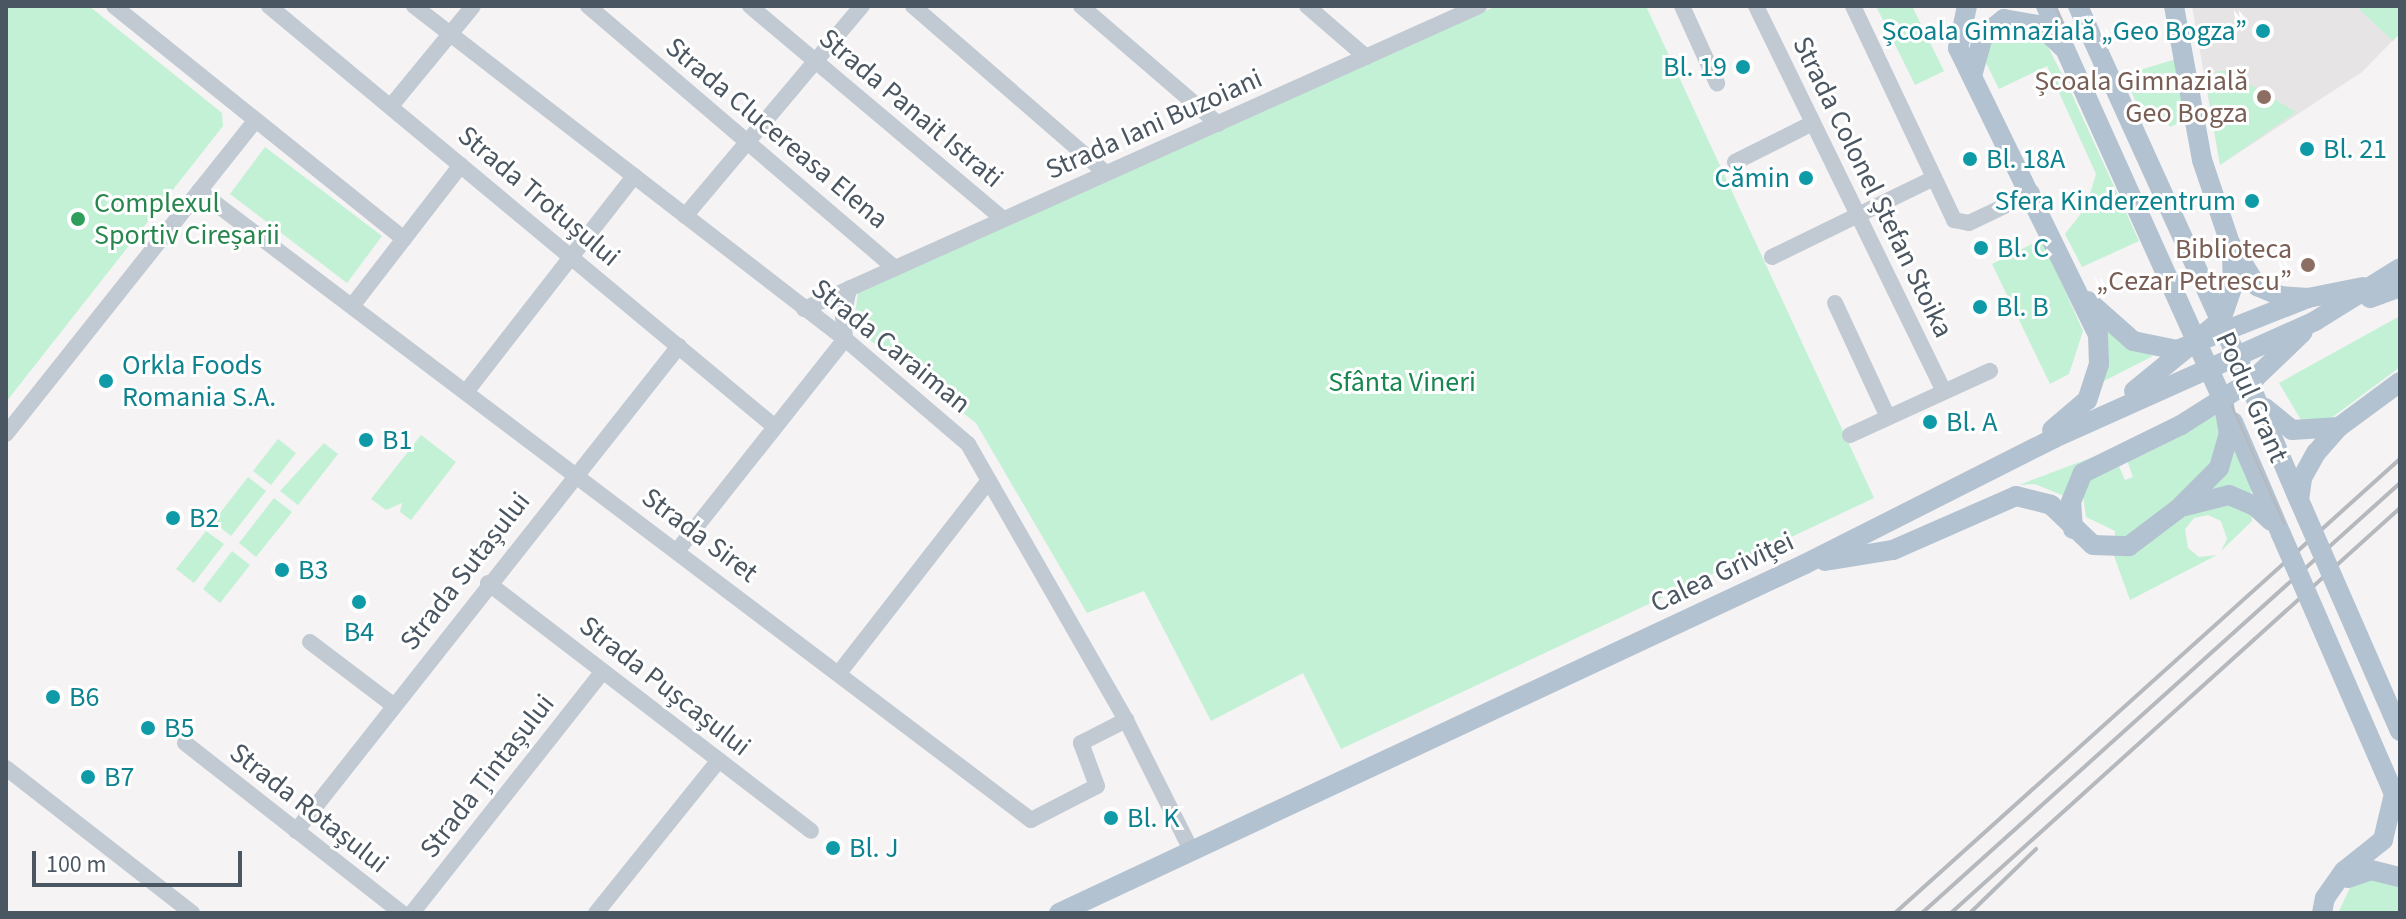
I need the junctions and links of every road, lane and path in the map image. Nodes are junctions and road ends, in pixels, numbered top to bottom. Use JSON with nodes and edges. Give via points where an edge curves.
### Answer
{"nodes":[{"id":1,"x":114,"y":6,"type":"edge"},
{"id":2,"x":269,"y":6,"type":"edge"},
{"id":3,"x":414,"y":6,"type":"edge"},
{"id":4,"x":473,"y":6,"type":"edge"},
{"id":5,"x":588,"y":6,"type":"edge"},
{"id":6,"x":750,"y":6,"type":"edge"},
{"id":7,"x":862,"y":6,"type":"edge"},
{"id":8,"x":913,"y":6,"type":"edge"},
{"id":9,"x":1081,"y":6,"type":"edge"},
{"id":10,"x":1307,"y":6,"type":"edge"},
{"id":11,"x":1479,"y":6,"type":"edge"},
{"id":12,"x":1682,"y":6,"type":"edge"},
{"id":13,"x":1756,"y":6,"type":"edge"},
{"id":14,"x":1853,"y":6,"type":"edge"},
{"id":15,"x":1967,"y":6,"type":"edge"},
{"id":16,"x":2046,"y":6,"type":"edge"},
{"id":17,"x":2078,"y":6,"type":"edge"},
{"id":18,"x":2091,"y":6,"type":"edge"},
{"id":19,"x":2173,"y":10,"type":"edge"},
{"id":20,"x":133,"y":12,"type":"edge"},
{"id":21,"x":449,"y":35,"type":"junction"},
{"id":22,"x":2094,"y":42,"type":"junction"},
{"id":23,"x":2065,"y":49,"type":"junction"},
{"id":24,"x":1366,"y":57,"type":"junction"},
{"id":25,"x":816,"y":63,"type":"junction"},
{"id":26,"x":1972,"y":76,"type":"junction"},
{"id":27,"x":1717,"y":83,"type":"dead end"},
{"id":28,"x":391,"y":106,"type":"junction"},
{"id":29,"x":255,"y":121,"type":"junction"},
{"id":30,"x":1218,"y":124,"type":"junction"},
{"id":31,"x":1811,"y":124,"type":"junction"},
{"id":32,"x":747,"y":143,"type":"junction"},
{"id":33,"x":1735,"y":162,"type":"dead end"},
{"id":34,"x":461,"y":165,"type":"junction"},
{"id":35,"x":1106,"y":173,"type":"junction"},
{"id":36,"x":634,"y":176,"type":"junction"},
{"id":37,"x":1934,"y":178,"type":"junction"},
{"id":38,"x":199,"y":191,"type":"junction"},
{"id":39,"x":2032,"y":193,"type":"junction"},
{"id":40,"x":1857,"y":214,"type":"junction"},
{"id":41,"x":685,"y":216,"type":"junction"},
{"id":42,"x":1003,"y":219,"type":"junction"},
{"id":43,"x":404,"y":239,"type":"junction"},
{"id":44,"x":2230,"y":243,"type":"junction"},
{"id":45,"x":571,"y":257,"type":"junction"},
{"id":46,"x":1772,"y":257,"type":"dead end"},
{"id":47,"x":895,"y":268,"type":"junction"},
{"id":48,"x":2400,"y":268,"type":"edge"},
{"id":49,"x":2375,"y":284,"type":"junction"},
{"id":50,"x":2400,"y":287,"type":"edge"},
{"id":51,"x":849,"y":289,"type":"junction"},
{"id":52,"x":2080,"y":292,"type":"junction"},
{"id":53,"x":2308,"y":298,"type":"junction"},
{"id":54,"x":1835,"y":303,"type":"dead end"},
{"id":55,"x":352,"y":306,"type":"junction"},
{"id":56,"x":804,"y":309,"type":"junction"},
{"id":57,"x":2324,"y":316,"type":"junction"},
{"id":58,"x":845,"y":339,"type":"junction"},
{"id":59,"x":679,"y":346,"type":"junction"},
{"id":60,"x":2192,"y":348,"type":"junction"},
{"id":61,"x":1990,"y":371,"type":"dead end"},
{"id":62,"x":2400,"y":382,"type":"edge"},
{"id":63,"x":1944,"y":391,"type":"junction"},
{"id":64,"x":466,"y":392,"type":"junction"},
{"id":65,"x":2253,"y":392,"type":"junction"},
{"id":66,"x":2223,"y":400,"type":"junction"},
{"id":67,"x":2102,"y":415,"type":"junction"},
{"id":68,"x":1888,"y":417,"type":"junction"},
{"id":69,"x":775,"y":427,"type":"junction"},
{"id":70,"x":2339,"y":427,"type":"junction"},
{"id":71,"x":6,"y":434,"type":"edge"},
{"id":72,"x":1850,"y":435,"type":"dead end"},
{"id":73,"x":2024,"y":452,"type":"junction"},
{"id":74,"x":575,"y":474,"type":"junction"},
{"id":75,"x":989,"y":480,"type":"junction"},
{"id":76,"x":2299,"y":500,"type":"junction"},
{"id":77,"x":2178,"y":509,"type":"junction"},
{"id":78,"x":2073,"y":529,"type":"junction"},
{"id":79,"x":2281,"y":534,"type":"junction"},
{"id":80,"x":677,"y":551,"type":"junction"},
{"id":81,"x":1805,"y":564,"type":"junction"},
{"id":82,"x":488,"y":583,"type":"junction"},
{"id":83,"x":310,"y":642,"type":"dead end"},
{"id":84,"x":603,"y":671,"type":"junction"},
{"id":85,"x":839,"y":673,"type":"junction"},
{"id":86,"x":393,"y":705,"type":"junction"},
{"id":87,"x":1126,"y":720,"type":"junction"},
{"id":88,"x":2400,"y":731,"type":"edge"},
{"id":89,"x":185,"y":743,"type":"dead end"},
{"id":90,"x":719,"y":760,"type":"junction"},
{"id":91,"x":6,"y":768,"type":"edge"},
{"id":92,"x":2397,"y":803,"type":"edge"},
{"id":93,"x":296,"y":831,"type":"junction"},
{"id":94,"x":811,"y":831,"type":"dead end"},
{"id":95,"x":1191,"y":850,"type":"junction"},
{"id":96,"x":2400,"y":877,"type":"edge"},
{"id":97,"x":2333,"y":885,"type":"junction"},
{"id":98,"x":192,"y":913,"type":"edge"},
{"id":99,"x":402,"y":913,"type":"edge"},
{"id":100,"x":412,"y":913,"type":"edge"},
{"id":101,"x":596,"y":913,"type":"edge"},
{"id":102,"x":1059,"y":913,"type":"edge"},
{"id":103,"x":2322,"y":913,"type":"edge"}],
"edges":[{"from":1,"to":20,"type":"street"},
{"from":2,"to":28,"type":"street","name":"Strada Trotușului"},
{"from":3,"to":21,"type":"street","name":"Strada Caraiman"},
{"from":4,"to":21,"type":"street"},
{"from":5,"to":32,"type":"street","name":"Strada Clucereasa Elena"},
{"from":6,"to":25,"type":"street","name":"Strada Panait Istrati"},
{"from":7,"to":25,"type":"street"},
{"from":8,"to":35,"type":"street"},
{"from":9,"to":30,"type":"street"},
{"from":10,"to":24,"type":"street"},
{"from":11,"to":24,"type":"street","name":"Strada Iani Buzoiani"},
{"from":12,"to":27,"type":"street"},
{"from":13,"to":31,"type":"street","name":"Strada Colonel Ștefan Stoika"},
{"from":14,"to":37,"type":"street"},
{"from":15,"to":26,"type":"main road","via":[[1958,48]]},
{"from":16,"to":23,"type":"main road","name":"Podul Grant"},
{"from":17,"to":22,"type":"main road","name":"Podul Grant"},
{"from":18,"to":22,"type":"main road"},
{"from":19,"to":44,"type":"main road","via":[[2202,160]]},
{"from":20,"to":29,"type":"street"},
{"from":21,"to":28,"type":"street"},
{"from":21,"to":36,"type":"street","name":"Strada Caraiman"},
{"from":22,"to":65,"type":"main road","name":"Podul Grant","bridge":true},
{"from":23,"to":26,"type":"main road","via":[[2039,25],[2004,19],[1983,36]]},
{"from":23,"to":66,"type":"main road","name":"Podul Grant","bridge":true},
{"from":24,"to":30,"type":"street","name":"Strada Iani Buzoiani"},
{"from":25,"to":32,"type":"street"},
{"from":25,"to":42,"type":"street","name":"Strada Panait Istrati"},
{"from":26,"to":39,"type":"main road"},
{"from":28,"to":34,"type":"street","name":"Strada Trotușului"},
{"from":29,"to":38,"type":"street"},
{"from":29,"to":43,"type":"street"},
{"from":30,"to":35,"type":"street","name":"Strada Iani Buzoiani"},
{"from":31,"to":33,"type":"street"},
{"from":31,"to":40,"type":"street","name":"Strada Colonel Ștefan Stoika"},
{"from":32,"to":41,"type":"street"},
{"from":32,"to":47,"type":"street","name":"Strada Clucereasa Elena"},
{"from":34,"to":43,"type":"street"},
{"from":34,"to":45,"type":"street","name":"Strada Trotușului"},
{"from":35,"to":42,"type":"street","name":"Strada Iani Buzoiani"},
{"from":36,"to":41,"type":"street","name":"Strada Caraiman"},
{"from":36,"to":45,"type":"street"},
{"from":37,"to":39,"type":"street","via":[[1954,220],[1961,224]]},
{"from":37,"to":40,"type":"street"},
{"from":38,"to":55,"type":"street","name":"Strada Siret"},
{"from":38,"to":71,"type":"street"},
{"from":39,"to":52,"type":"main road"},
{"from":40,"to":46,"type":"street"},
{"from":40,"to":63,"type":"street","name":"Strada Colonel Ștefan Stoika"},
{"from":41,"to":56,"type":"street","name":"Strada Caraiman"},
{"from":42,"to":47,"type":"street","name":"Strada Iani Buzoiani"},
{"from":43,"to":55,"type":"street"},
{"from":44,"to":53,"type":"main road","via":[[2257,286],[2280,296]]},
{"from":44,"to":60,"type":"main road","via":[[2234,271],[2227,310]]},
{"from":45,"to":59,"type":"street","name":"Strada Trotușului"},
{"from":45,"to":64,"type":"street"},
{"from":47,"to":51,"type":"street","name":"Strada Iani Buzoiani"},
{"from":48,"to":49,"type":"main road","name":"Calea Griviței"},
{"from":49,"to":53,"type":"main road"},
{"from":49,"to":57,"type":"main road","name":"Calea Griviței"},
{"from":50,"to":57,"type":"main road"},
{"from":51,"to":56,"type":"street","name":"Strada Iani Buzoiani"},
{"from":51,"to":58,"type":"street"},
{"from":52,"to":60,"type":"main road","via":[[2133,341],[2164,350]]},
{"from":52,"to":73,"type":"main road","via":[[2099,344],[2093,387],[2087,400]]},
{"from":53,"to":60,"type":"main road"},
{"from":54,"to":68,"type":"street"},
{"from":55,"to":64,"type":"street","name":"Strada Siret"},
{"from":56,"to":58,"type":"street","name":"Strada Caraiman"},
{"from":57,"to":67,"type":"main road","name":"Calea Griviței"},
{"from":57,"to":78,"type":"main road","via":[[2255,378],[2181,425],[2083,473],[2071,502]]},
{"from":58,"to":69,"type":"street"},
{"from":58,"to":75,"type":"street","name":"Strada Caraiman","via":[[945,421],[968,444]]},
{"from":59,"to":69,"type":"street","name":"Strada Trotușului"},
{"from":59,"to":74,"type":"street","name":"Strada Sutașului"},
{"from":60,"to":67,"type":"main road"},
{"from":61,"to":63,"type":"street"},
{"from":62,"to":70,"type":"main road"},
{"from":63,"to":68,"type":"street"},
{"from":64,"to":74,"type":"street","name":"Strada Siret"},
{"from":65,"to":70,"type":"main road","via":[[2273,419],[2292,430]]},
{"from":65,"to":76,"type":"main road","name":"Podul Grant"},
{"from":66,"to":77,"type":"main road","via":[[2229,434],[2224,458]]},
{"from":66,"to":79,"type":"main road","name":"Podul Grant"},
{"from":67,"to":73,"type":"main road","name":"Calea Griviței"},
{"from":68,"to":72,"type":"street"},
{"from":69,"to":80,"type":"street"},
{"from":70,"to":76,"type":"main road","via":[[2308,465]]},
{"from":73,"to":81,"type":"main road","name":"Calea Griviței"},
{"from":74,"to":80,"type":"street","name":"Strada Siret"},
{"from":74,"to":82,"type":"street","name":"Strada Sutașului"},
{"from":75,"to":85,"type":"street"},
{"from":75,"to":87,"type":"street","name":"Strada Caraiman"},
{"from":76,"to":88,"type":"main road","name":"Podul Grant","bridge":true},
{"from":77,"to":78,"type":"main road","via":[[2129,546],[2093,545]]},
{"from":77,"to":79,"type":"main road","via":[[2229,495],[2255,506]]},
{"from":78,"to":81,"type":"main road","via":[[2051,505],[2016,496],[1893,550]]},
{"from":79,"to":92,"type":"main road","name":"Podul Grant","bridge":true},
{"from":80,"to":85,"type":"street","name":"Strada Siret"},
{"from":81,"to":95,"type":"main road","name":"Calea Griviței"},
{"from":82,"to":84,"type":"street","name":"Strada Pușcașului"},
{"from":82,"to":86,"type":"street","name":"Strada Sutașului"},
{"from":83,"to":86,"type":"street"},
{"from":84,"to":90,"type":"street","name":"Strada Pușcașului"},
{"from":84,"to":100,"type":"street","name":"Strada Țintașului"},
{"from":85,"to":87,"type":"street","name":"Strada Siret","via":[[1031,820],[1097,786],[1081,743]]},
{"from":86,"to":93,"type":"street","name":"Strada Sutașului"},
{"from":87,"to":95,"type":"street","name":"Strada Caraiman"},
{"from":89,"to":93,"type":"street","name":"Strada Rotașului"},
{"from":90,"to":94,"type":"street","name":"Strada Pușcașului"},
{"from":90,"to":101,"type":"street"},
{"from":91,"to":98,"type":"street"},
{"from":92,"to":97,"type":"main road","via":[[2383,840]]},
{"from":93,"to":99,"type":"street","name":"Strada Rotașului"},
{"from":95,"to":102,"type":"main road","name":"Calea Griviței"},
{"from":96,"to":97,"type":"main road","via":[[2371,870]]},
{"from":97,"to":103,"type":"main road"}]}
